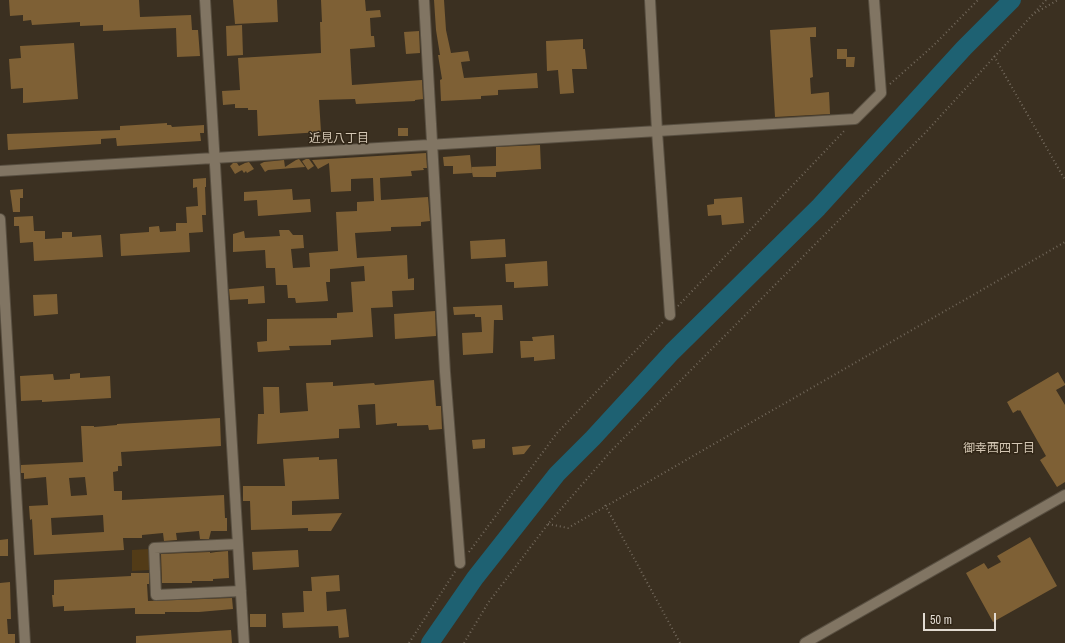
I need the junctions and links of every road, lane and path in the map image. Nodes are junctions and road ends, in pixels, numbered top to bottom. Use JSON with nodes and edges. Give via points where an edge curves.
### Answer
{"nodes":[{"id":1,"x":205,"y":0,"type":"edge"},
{"id":2,"x":424,"y":0,"type":"edge"},
{"id":3,"x":650,"y":0,"type":"edge"},
{"id":4,"x":874,"y":0,"type":"edge"},
{"id":5,"x":978,"y":0,"type":"edge"},
{"id":6,"x":1046,"y":0,"type":"edge"},
{"id":7,"x":1058,"y":0,"type":"edge"},
{"id":8,"x":1032,"y":14,"type":"junction"},
{"id":9,"x":994,"y":56,"type":"junction"},
{"id":10,"x":881,"y":93,"type":"junction"},
{"id":11,"x":855,"y":119,"type":"junction"},
{"id":12,"x":656,"y":131,"type":"junction"},
{"id":13,"x":432,"y":145,"type":"junction"},
{"id":14,"x":215,"y":158,"type":"junction"},
{"id":15,"x":0,"y":171,"type":"edge"},
{"id":16,"x":1065,"y":180,"type":"edge"},
{"id":17,"x":0,"y":219,"type":"edge"},
{"id":18,"x":1065,"y":242,"type":"edge"},
{"id":19,"x":670,"y":315,"type":"junction"},
{"id":20,"x":1065,"y":495,"type":"edge"},
{"id":21,"x":605,"y":505,"type":"junction"},
{"id":22,"x":548,"y":524,"type":"junction"},
{"id":23,"x":238,"y":544,"type":"junction"},
{"id":24,"x":460,"y":563,"type":"junction"},
{"id":25,"x":241,"y":591,"type":"junction"},
{"id":26,"x":25,"y":643,"type":"edge"},
{"id":27,"x":244,"y":643,"type":"edge"},
{"id":28,"x":409,"y":643,"type":"edge"},
{"id":29,"x":464,"y":643,"type":"edge"},
{"id":30,"x":680,"y":643,"type":"edge"},
{"id":31,"x":805,"y":643,"type":"edge"}],
"edges":[{"from":1,"to":14,"type":"street"},
{"from":2,"to":13,"type":"street"},
{"from":3,"to":12,"type":"street"},
{"from":4,"to":10,"type":"street"},
{"from":5,"to":10,"type":"path","via":[[934,45]]},
{"from":6,"to":8,"type":"path"},
{"from":7,"to":8,"type":"path"},
{"from":8,"to":9,"type":"path"},
{"from":9,"to":16,"type":"path"},
{"from":9,"to":22,"type":"path","via":[[926,132],[611,451]]},
{"from":10,"to":11,"type":"street"},
{"from":11,"to":12,"type":"street"},
{"from":11,"to":19,"type":"path"},
{"from":12,"to":13,"type":"street"},
{"from":12,"to":19,"type":"street"},
{"from":13,"to":14,"type":"street"},
{"from":13,"to":24,"type":"street","via":[[445,372]]},
{"from":14,"to":15,"type":"street"},
{"from":14,"to":23,"type":"street"},
{"from":17,"to":26,"type":"street"},
{"from":18,"to":21,"type":"path"},
{"from":19,"to":24,"type":"path","via":[[557,433]]},
{"from":20,"to":31,"type":"street"},
{"from":21,"to":22,"type":"path","via":[[568,528]]},
{"from":21,"to":30,"type":"path"},
{"from":22,"to":29,"type":"path","via":[[488,603]]},
{"from":23,"to":25,"type":"street"},
{"from":23,"to":25,"type":"street","via":[[154,548],[156,595]]},
{"from":24,"to":28,"type":"path"},
{"from":25,"to":27,"type":"street"}]}
